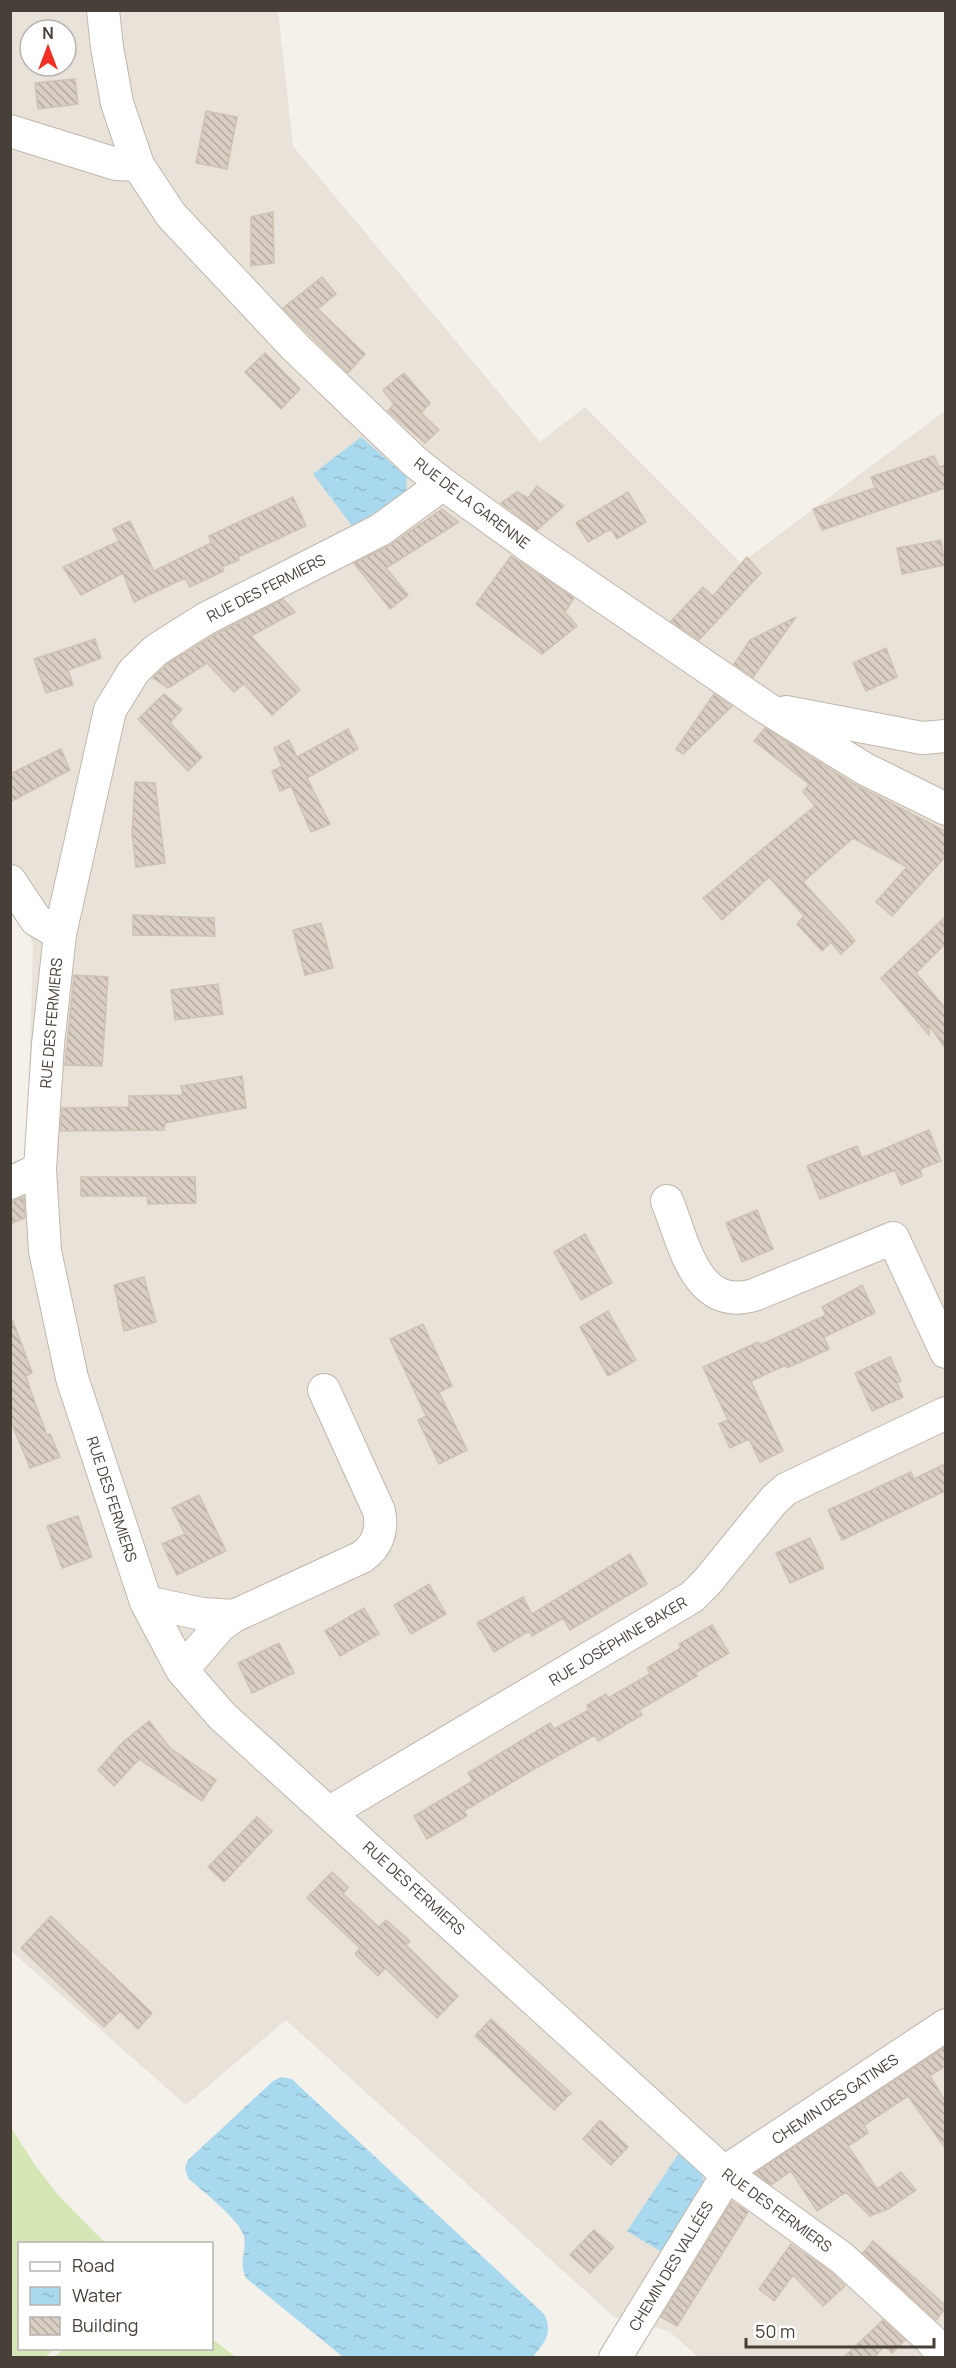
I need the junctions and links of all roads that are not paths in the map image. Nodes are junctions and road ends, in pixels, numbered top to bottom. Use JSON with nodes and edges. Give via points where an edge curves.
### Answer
{"nodes":[{"id":1,"x":103,"y":10,"type":"edge"},
{"id":2,"x":10,"y":131,"type":"edge"},
{"id":3,"x":138,"y":165,"type":"junction"},
{"id":4,"x":443,"y":484,"type":"junction"},
{"id":5,"x":768,"y":709,"type":"junction"},
{"id":6,"x":945,"y":736,"type":"edge"},
{"id":7,"x":945,"y":809,"type":"edge"},
{"id":8,"x":10,"y":881,"type":"edge"},
{"id":9,"x":60,"y":934,"type":"junction"},
{"id":10,"x":40,"y":1169,"type":"junction"},
{"id":11,"x":10,"y":1182,"type":"edge"},
{"id":12,"x":668,"y":1201,"type":"dead end"},
{"id":13,"x":945,"y":1352,"type":"edge"},
{"id":14,"x":324,"y":1390,"type":"dead end"},
{"id":15,"x":945,"y":1413,"type":"edge"},
{"id":16,"x":146,"y":1602,"type":"junction"},
{"id":17,"x":234,"y":1616,"type":"junction"},
{"id":18,"x":182,"y":1670,"type":"junction"},
{"id":19,"x":330,"y":1812,"type":"junction"},
{"id":20,"x":945,"y":2025,"type":"edge"},
{"id":21,"x":726,"y":2174,"type":"junction"},
{"id":22,"x":945,"y":2357,"type":"edge"},
{"id":23,"x":615,"y":2358,"type":"edge"}],
"edges":[{"from":1,"to":3,"type":"street","name":"RUE DE LA GARENNE","via":[[117,103]]},
{"from":2,"to":3,"type":"street","via":[[116,164]]},
{"from":3,"to":4,"type":"street","name":"RUE DE LA GARENNE","via":[[171,215],[295,347]]},
{"from":4,"to":5,"type":"street","name":"RUE DE LA GARENNE"},
{"from":4,"to":9,"type":"street","name":"RUE DES FERMIERS","via":[[380,530],[205,619],[156,650],[134,671],[110,710]]},
{"from":5,"to":6,"type":"street","via":[[922,738]]},
{"from":5,"to":7,"type":"street","name":"RUE DE LA GARENNE","via":[[866,768]]},
{"from":8,"to":9,"type":"street","via":[[36,920]]},
{"from":9,"to":10,"type":"street","name":"RUE DES FERMIERS"},
{"from":10,"to":11,"type":"street"},
{"from":10,"to":16,"type":"street","name":"RUE DES FERMIERS","via":[[45,1251],[72,1378]]},
{"from":12,"to":13,"type":"street","via":[[698,1277],[712,1290],[731,1298],[754,1295],[893,1238]]},
{"from":14,"to":17,"type":"street","via":[[379,1510],[377,1542],[362,1557]]},
{"from":15,"to":19,"type":"street","name":"RUE JOSÉPHINE BAKER","via":[[786,1489],[692,1597]]},
{"from":16,"to":17,"type":"street","via":[[202,1614]]},
{"from":16,"to":18,"type":"street","name":"RUE DES FERMIERS"},
{"from":17,"to":18,"type":"street","via":[[220,1626]]},
{"from":18,"to":19,"type":"street","name":"RUE DES FERMIERS","via":[[222,1716]]},
{"from":19,"to":21,"type":"street","name":"RUE DES FERMIERS"},
{"from":20,"to":21,"type":"street","name":"CHEMIN DES GATINES"},
{"from":21,"to":22,"type":"street","name":"RUE DES FERMIERS","via":[[842,2258]]},
{"from":21,"to":23,"type":"street","name":"CHEMIN DES VALLÉES"}]}
